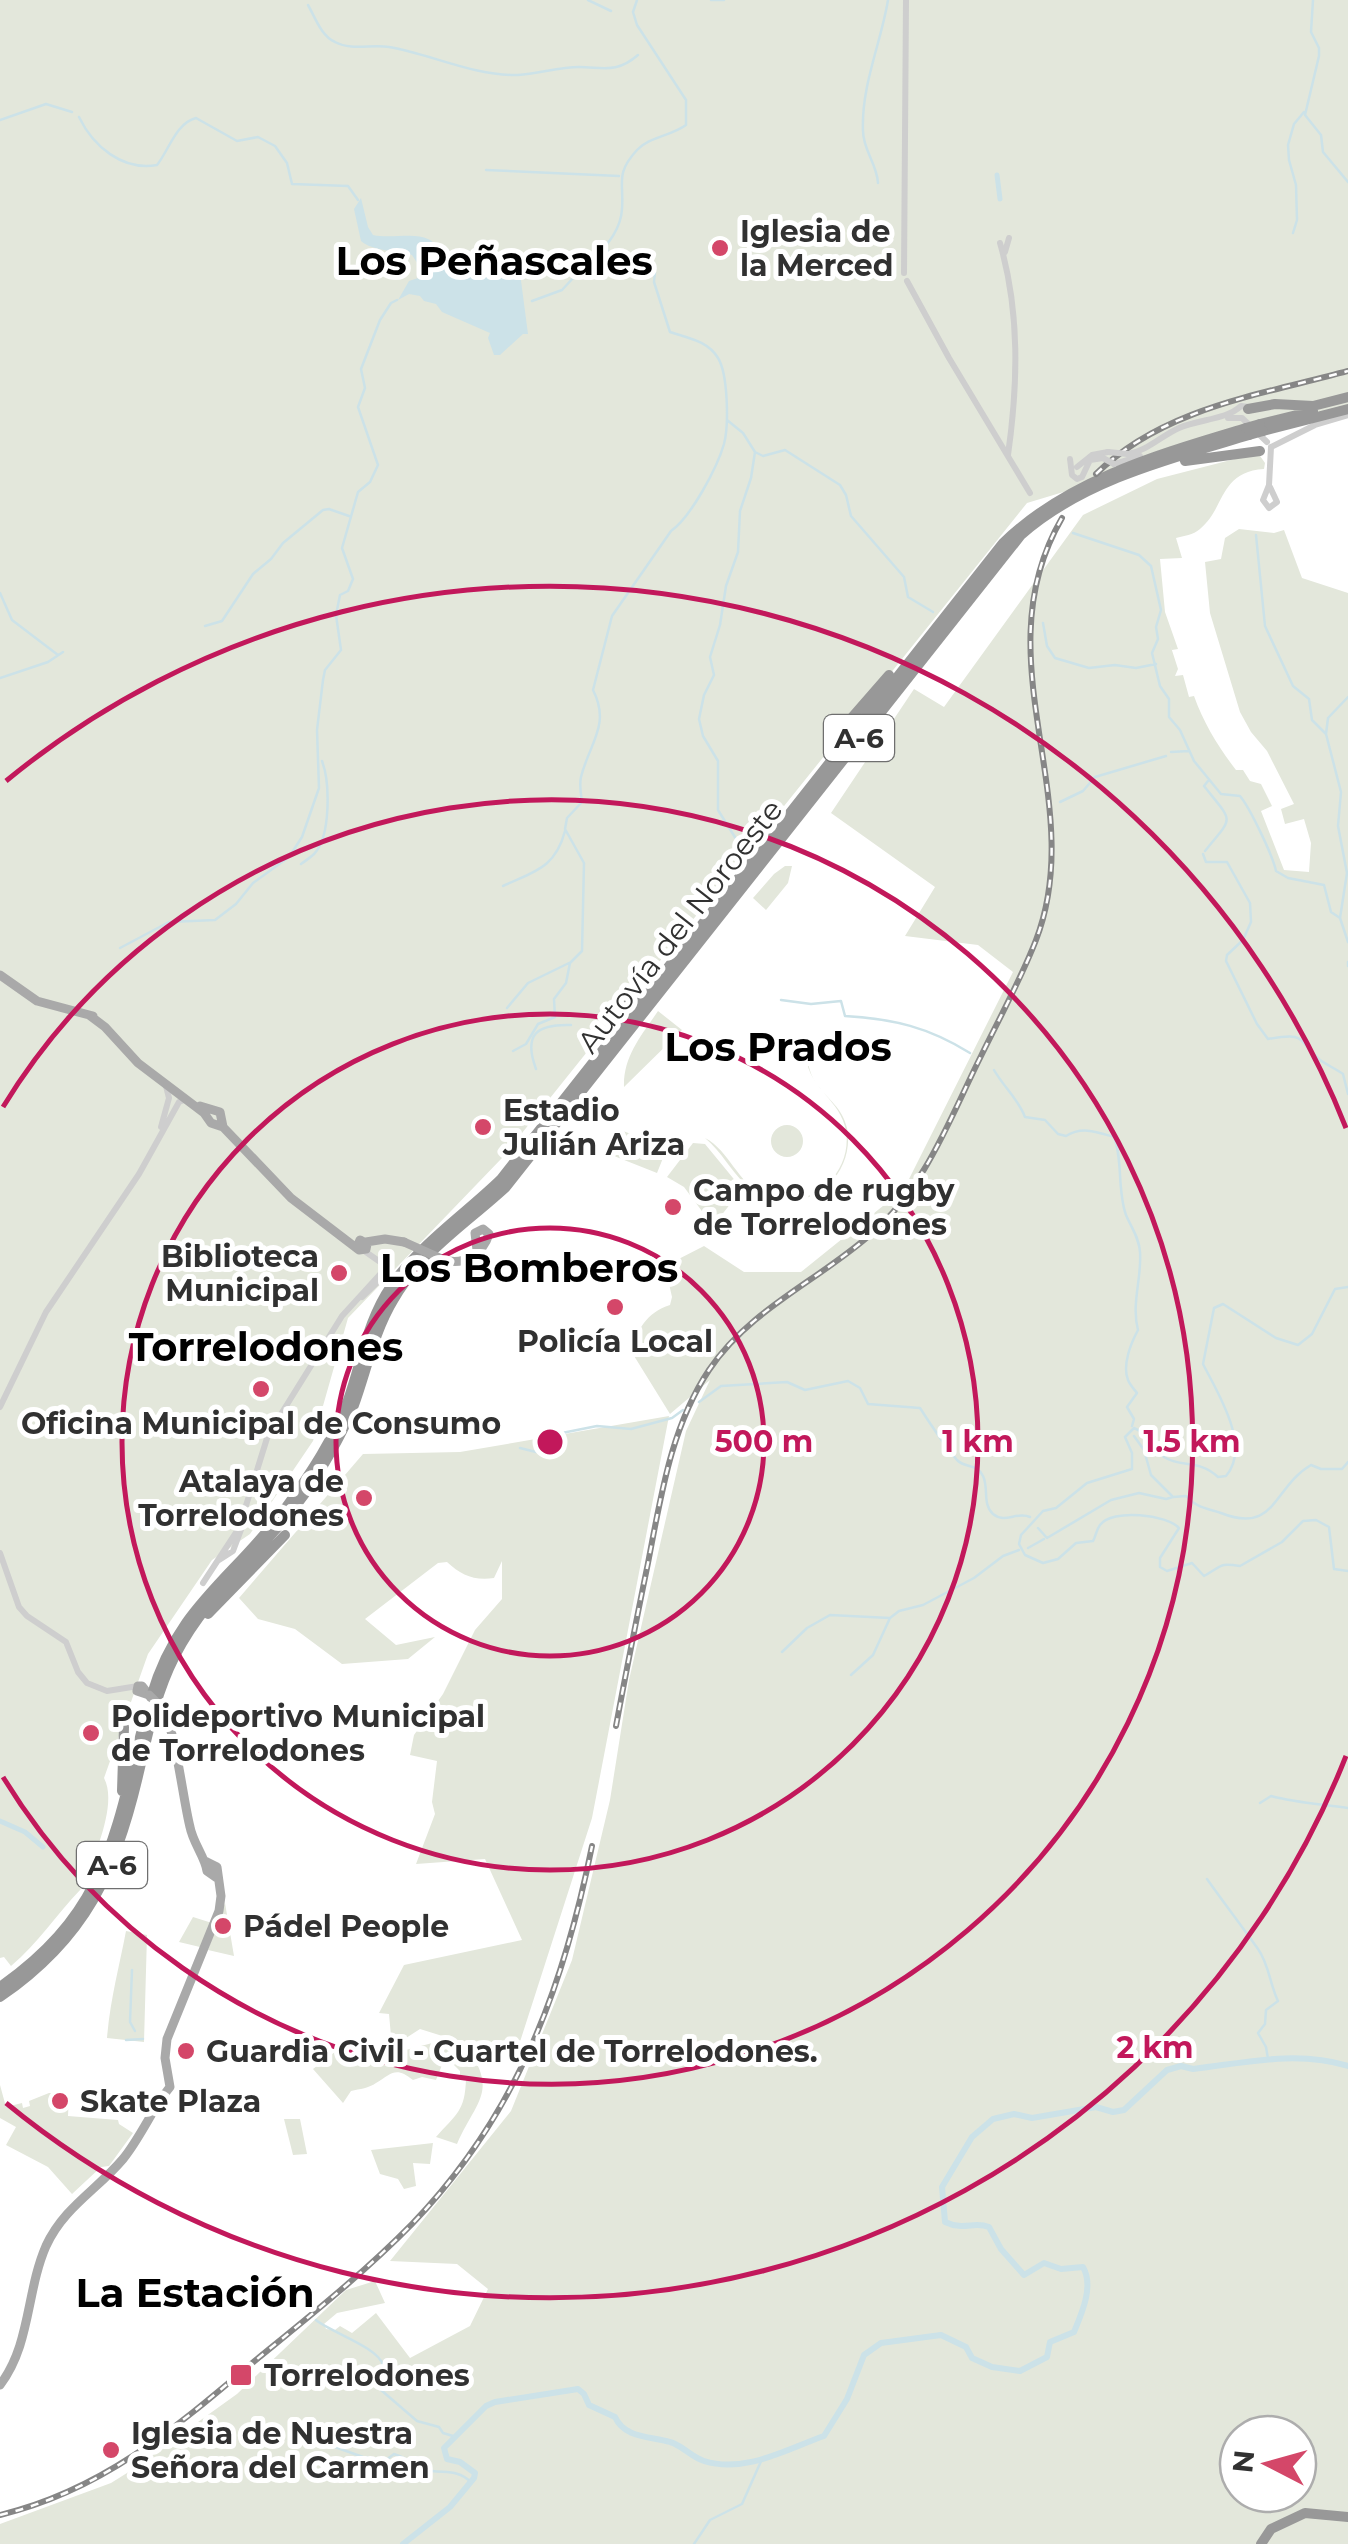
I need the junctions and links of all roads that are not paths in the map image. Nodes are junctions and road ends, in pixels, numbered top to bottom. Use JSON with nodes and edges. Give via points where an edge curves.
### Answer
{"nodes":[{"id":1,"x":906,"y":0,"type":"edge"},
{"id":2,"x":1003,"y":244,"type":"dead end"},
{"id":3,"x":1348,"y":397,"type":"edge"},
{"id":4,"x":1348,"y":412,"type":"edge"},
{"id":5,"x":1255,"y":432,"type":"junction"},
{"id":6,"x":1105,"y":455,"type":"junction"},
{"id":7,"x":1008,"y":456,"type":"junction"},
{"id":8,"x":1077,"y":468,"type":"dead end"},
{"id":9,"x":1270,"y":491,"type":"dead end"},
{"id":10,"x":1030,"y":493,"type":"dead end"},
{"id":11,"x":1076,"y":497,"type":"junction"},
{"id":12,"x":924,"y":640,"type":"junction"},
{"id":13,"x":848,"y":722,"type":"dead end"},
{"id":14,"x":691,"y":954,"type":"junction"},
{"id":15,"x":0,"y":975,"type":"edge"},
{"id":16,"x":642,"y":985,"type":"dead end"},
{"id":17,"x":670,"y":992,"type":"dead end"},
{"id":18,"x":88,"y":1015,"type":"junction"},
{"id":19,"x":173,"y":1095,"type":"junction"},
{"id":20,"x":194,"y":1103,"type":"junction"},
{"id":21,"x":528,"y":1146,"type":"junction"},
{"id":22,"x":363,"y":1245,"type":"junction"},
{"id":23,"x":479,"y":1245,"type":"dead end"},
{"id":24,"x":90,"y":1246,"type":"junction"},
{"id":25,"x":361,"y":1296,"type":"junction"},
{"id":26,"x":0,"y":1403,"type":"edge"},
{"id":27,"x":342,"y":1422,"type":"junction"},
{"id":28,"x":329,"y":1447,"type":"junction"},
{"id":29,"x":241,"y":1532,"type":"junction"},
{"id":30,"x":285,"y":1535,"type":"dead end"},
{"id":31,"x":250,"y":1538,"type":"dead end"},
{"id":32,"x":0,"y":1553,"type":"edge"},
{"id":33,"x":218,"y":1560,"type":"junction"},
{"id":34,"x":0,"y":1562,"type":"edge"},
{"id":35,"x":202,"y":1583,"type":"dead end"},
{"id":36,"x":12,"y":1586,"type":"junction"},
{"id":37,"x":143,"y":1691,"type":"junction"},
{"id":38,"x":124,"y":1727,"type":"dead end"},
{"id":39,"x":101,"y":1873,"type":"junction"},
{"id":40,"x":0,"y":1987,"type":"edge"},
{"id":41,"x":0,"y":2001,"type":"edge"},
{"id":42,"x":0,"y":2385,"type":"edge"},
{"id":43,"x":1348,"y":2518,"type":"edge"},
{"id":44,"x":1260,"y":2544,"type":"edge"}],
"edges":[{"from":1,"to":7,"type":"street","via":[[906,276]]},
{"from":2,"to":7,"type":"street","via":[[1016,322]]},
{"from":3,"to":5,"type":"highway","name":"Autovía del Noroeste","number":"A-6"},
{"from":3,"to":5,"type":"highway","via":[[1313,406],[1274,404]]},
{"from":4,"to":5,"type":"highway","name":"Autovía del Noroeste","number":"A-6"},
{"from":4,"to":5,"type":"street","via":[[1315,425]]},
{"from":5,"to":6,"type":"street","bridge":true,"via":[[1178,428],[1139,452]]},
{"from":5,"to":6,"type":"street","bridge":true,"via":[[1191,427],[1114,464]]},
{"from":5,"to":9,"type":"street"},
{"from":5,"to":11,"type":"highway"},
{"from":5,"to":11,"type":"highway","name":"Autovía del Noroeste","number":"A-6"},
{"from":5,"to":12,"type":"highway","name":"Autovía del Noroeste","number":"A-6","via":[[1108,476],[1039,510],[1003,543]]},
{"from":6,"to":8,"type":"street","via":[[1094,454]]},
{"from":7,"to":10,"type":"street"},
{"from":11,"to":14,"type":"highway","name":"Autovía del Noroeste","number":"A-6","via":[[1031,526],[1001,556]]},
{"from":12,"to":13,"type":"highway"},
{"from":12,"to":21,"type":"highway","name":"Autovía del Noroeste","number":"A-6"},
{"from":14,"to":17,"type":"highway"},
{"from":14,"to":27,"type":"highway","name":"Autovía del Noroeste","number":"A-6","via":[[506,1187],[402,1286]]},
{"from":15,"to":18,"type":"main road","via":[[37,1001]]},
{"from":16,"to":21,"type":"highway"},
{"from":18,"to":19,"type":"main road"},
{"from":18,"to":20,"type":"main road","via":[[108,1025]]},
{"from":19,"to":20,"type":"main road"},
{"from":19,"to":24,"type":"street","via":[[163,1124]]},
{"from":20,"to":22,"type":"main road","via":[[291,1198]]},
{"from":20,"to":24,"type":"street","via":[[179,1102]]},
{"from":21,"to":27,"type":"highway","name":"Autovía del Noroeste","number":"A-6","via":[[392,1286],[367,1333]]},
{"from":22,"to":23,"type":"main road","bridge":true,"via":[[404,1242],[461,1263]]},
{"from":22,"to":25,"type":"street","via":[[384,1270]]},
{"from":24,"to":26,"type":"street","via":[[46,1312]]},
{"from":25,"to":29,"type":"street","via":[[264,1449]]},
{"from":25,"to":33,"type":"street","via":[[264,1444],[242,1520]]},
{"from":27,"to":28,"type":"highway","name":"Autovía del Noroeste","number":"A-6"},
{"from":28,"to":37,"type":"highway","name":"Autovía del Noroeste","number":"A-6","via":[[282,1524],[198,1617],[172,1661]]},
{"from":28,"to":39,"type":"highway","name":"Autovía del Noroeste","number":"A-6","via":[[286,1508],[178,1633],[157,1678]]},
{"from":29,"to":31,"type":"street"},
{"from":29,"to":33,"type":"street","via":[[233,1551]]},
{"from":30,"to":37,"type":"highway"},
{"from":32,"to":36,"type":"street"},
{"from":33,"to":35,"type":"street"},
{"from":34,"to":36,"type":"street"},
{"from":36,"to":37,"type":"street","via":[[22,1611],[69,1645],[87,1683],[104,1691]]},
{"from":37,"to":41,"type":"highway","name":"Autovía del Noroeste","number":"A-6","via":[[122,1839],[97,1898],[69,1944]]},
{"from":37,"to":42,"type":"main road","bridge":true,"via":[[166,1714],[191,1832],[221,1903],[166,2039],[170,2087],[128,2152],[52,2233],[32,2287],[22,2343]]},
{"from":38,"to":39,"type":"highway","via":[[122,1796]]},
{"from":39,"to":40,"type":"highway","name":"Autovía del Noroeste","number":"A-6","via":[[58,1938]]},
{"from":43,"to":44,"type":"highway","via":[[1306,2513],[1271,2529]]}]}
